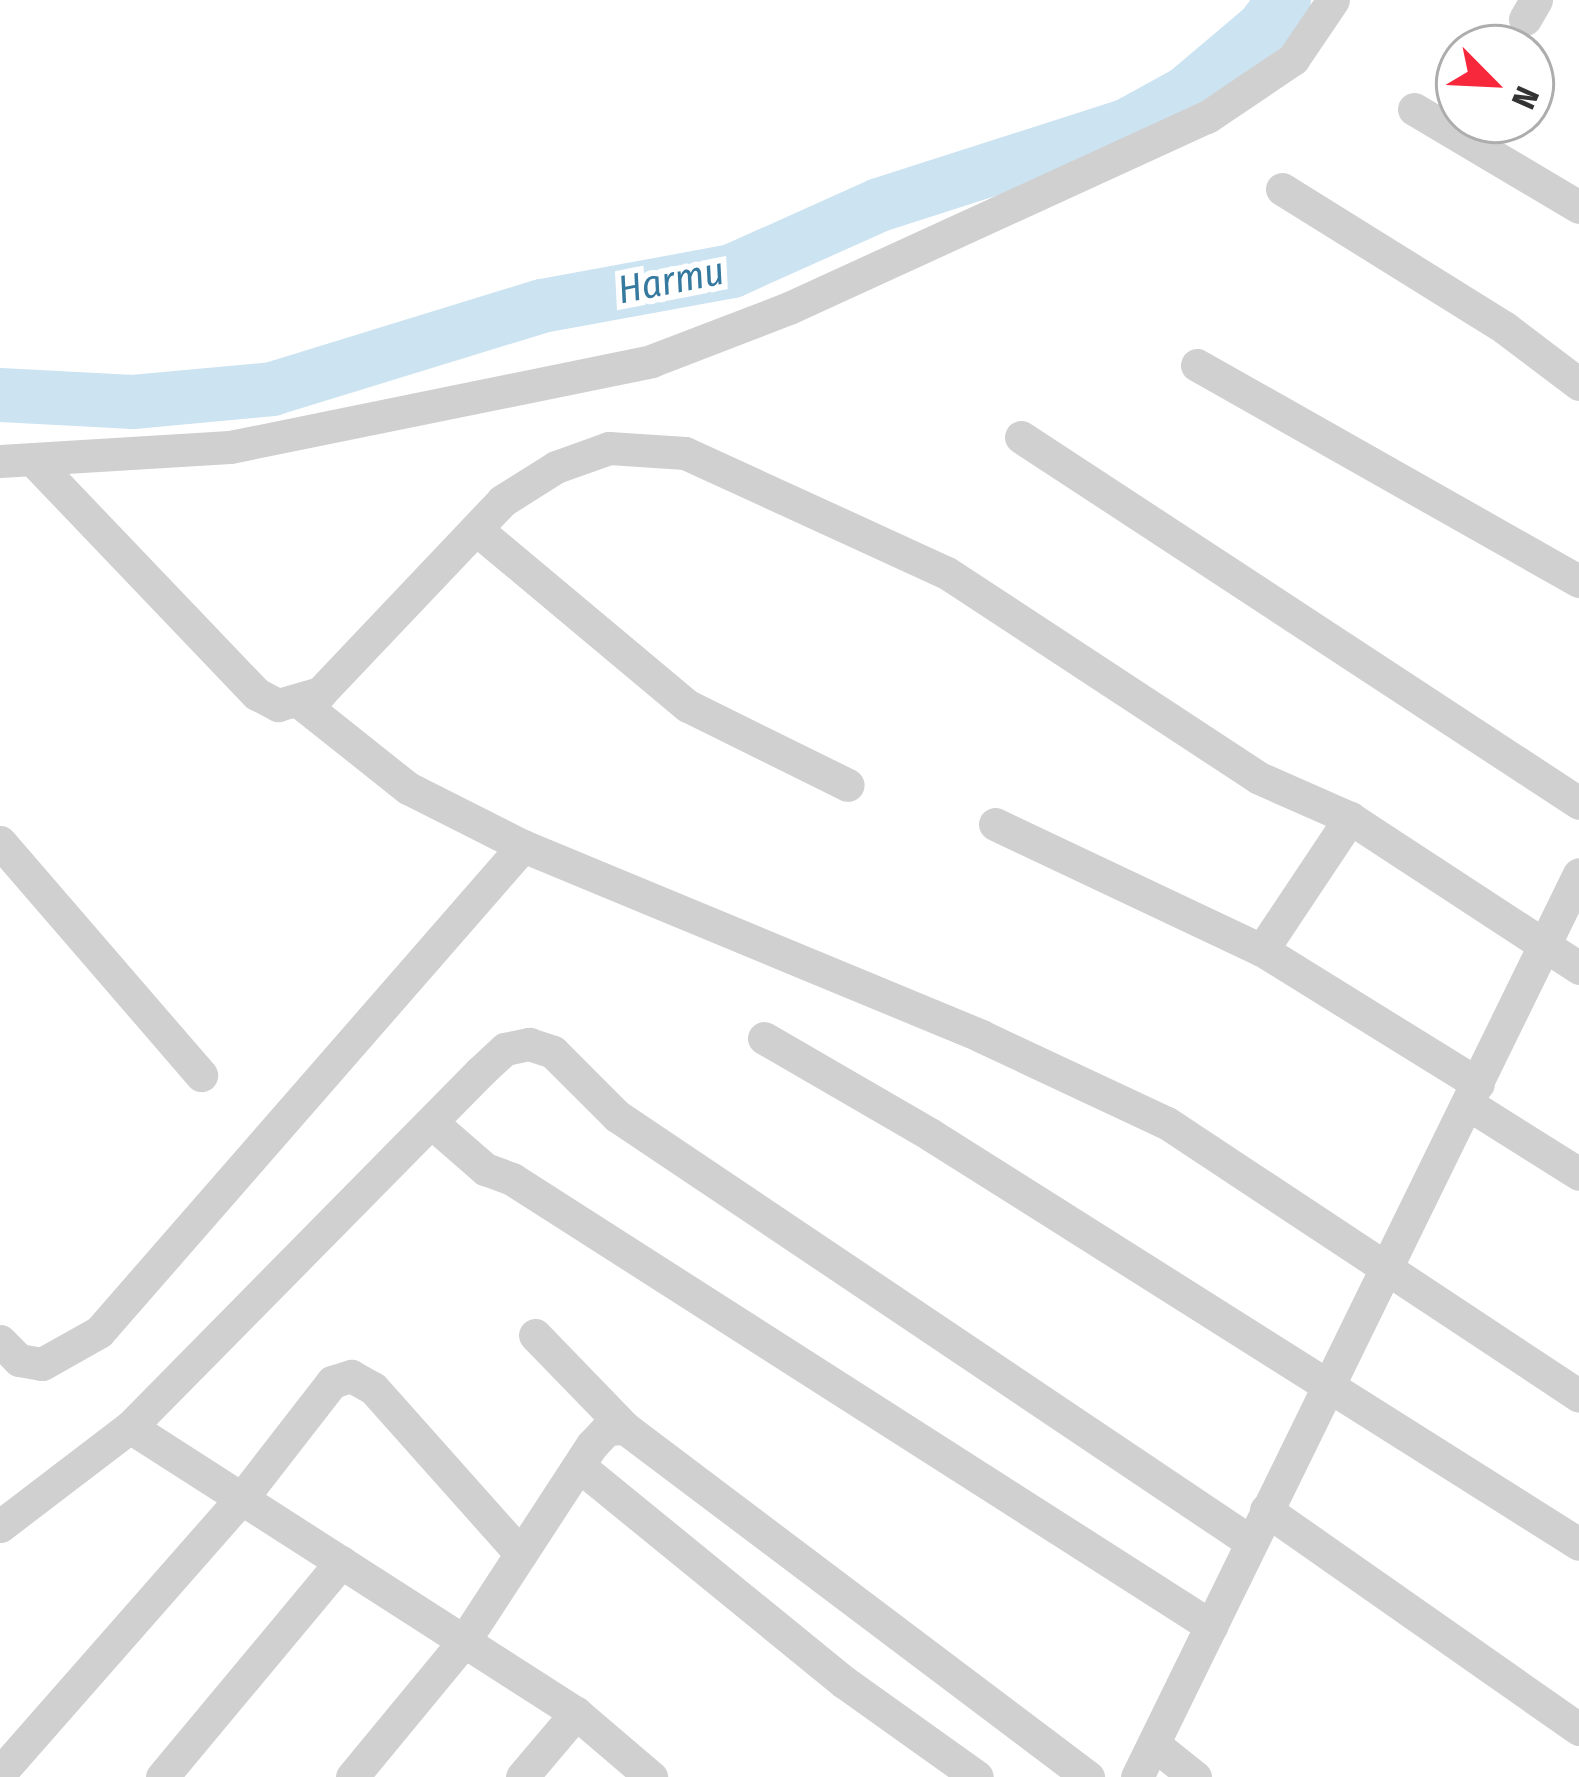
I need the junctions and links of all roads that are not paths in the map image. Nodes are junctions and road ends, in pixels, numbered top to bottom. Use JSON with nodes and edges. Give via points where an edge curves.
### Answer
{"nodes":[{"id":1,"x":1333,"y":0,"type":"edge"},
{"id":2,"x":1414,"y":109,"type":"dead end"},
{"id":3,"x":1282,"y":190,"type":"dead end"},
{"id":4,"x":1579,"y":207,"type":"edge"},
{"id":5,"x":1197,"y":365,"type":"dead end"},
{"id":6,"x":1579,"y":384,"type":"edge"},
{"id":7,"x":1021,"y":437,"type":"dead end"},
{"id":8,"x":16,"y":460,"type":"edge"},
{"id":9,"x":476,"y":529,"type":"junction"},
{"id":10,"x":1579,"y":581,"type":"edge"},
{"id":11,"x":301,"y":704,"type":"junction"},
{"id":12,"x":848,"y":785,"type":"dead end"},
{"id":13,"x":1579,"y":803,"type":"edge"},
{"id":14,"x":1350,"y":818,"type":"junction"},
{"id":15,"x":995,"y":824,"type":"dead end"},
{"id":16,"x":523,"y":846,"type":"junction"},
{"id":17,"x":6,"y":862,"type":"edge"},
{"id":18,"x":1579,"y":874,"type":"edge"},
{"id":19,"x":1545,"y":944,"type":"junction"},
{"id":20,"x":1262,"y":950,"type":"junction"},
{"id":21,"x":1579,"y":968,"type":"edge"},
{"id":22,"x":764,"y":1038,"type":"dead end"},
{"id":23,"x":201,"y":1076,"type":"dead end"},
{"id":24,"x":1473,"y":1094,"type":"junction"},
{"id":25,"x":431,"y":1122,"type":"junction"},
{"id":26,"x":1579,"y":1174,"type":"edge"},
{"id":27,"x":1388,"y":1272,"type":"junction"},
{"id":28,"x":535,"y":1335,"type":"dead end"},
{"id":29,"x":0,"y":1341,"type":"edge"},
{"id":30,"x":1330,"y":1387,"type":"junction"},
{"id":31,"x":1579,"y":1396,"type":"edge"},
{"id":32,"x":130,"y":1427,"type":"junction"},
{"id":33,"x":625,"y":1428,"type":"junction"},
{"id":34,"x":579,"y":1466,"type":"junction"},
{"id":35,"x":242,"y":1498,"type":"junction"},
{"id":36,"x":1266,"y":1510,"type":"junction"},
{"id":37,"x":0,"y":1526,"type":"edge"},
{"id":38,"x":1251,"y":1542,"type":"junction"},
{"id":39,"x":1579,"y":1544,"type":"edge"},
{"id":40,"x":521,"y":1554,"type":"junction"},
{"id":41,"x":341,"y":1562,"type":"junction"},
{"id":42,"x":1211,"y":1626,"type":"junction"},
{"id":43,"x":464,"y":1641,"type":"junction"},
{"id":44,"x":576,"y":1713,"type":"junction"},
{"id":45,"x":1579,"y":1729,"type":"edge"},
{"id":46,"x":1156,"y":1746,"type":"junction"},
{"id":47,"x":0,"y":1773,"type":"edge"},
{"id":48,"x":162,"y":1777,"type":"edge"},
{"id":49,"x":352,"y":1777,"type":"edge"},
{"id":50,"x":522,"y":1777,"type":"edge"},
{"id":51,"x":651,"y":1777,"type":"edge"},
{"id":52,"x":977,"y":1777,"type":"edge"},
{"id":53,"x":1088,"y":1777,"type":"edge"},
{"id":54,"x":1137,"y":1777,"type":"edge"},
{"id":55,"x":1195,"y":1777,"type":"edge"}],
"edges":[{"from":1,"to":8,"type":"street","via":[[1293,59],[1208,117],[789,308],[651,362],[230,447]]},
{"from":2,"to":4,"type":"street"},
{"from":3,"to":6,"type":"street","via":[[1505,328]]},
{"from":5,"to":10,"type":"street"},
{"from":7,"to":13,"type":"street"},
{"from":8,"to":11,"type":"street","via":[[257,694],[278,705]]},
{"from":9,"to":11,"type":"street"},
{"from":9,"to":12,"type":"street","via":[[688,706]]},
{"from":9,"to":14,"type":"street","via":[[556,467],[609,448],[685,453],[947,574],[1259,778]]},
{"from":11,"to":16,"type":"street","via":[[409,788]]},
{"from":14,"to":19,"type":"street"},
{"from":14,"to":20,"type":"street"},
{"from":15,"to":20,"type":"street"},
{"from":16,"to":27,"type":"street","via":[[982,1036],[1167,1123]]},
{"from":16,"to":29,"type":"street","via":[[99,1332],[42,1364],[19,1360]]},
{"from":17,"to":23,"type":"street"},
{"from":18,"to":19,"type":"street"},
{"from":19,"to":21,"type":"street"},
{"from":19,"to":24,"type":"street"},
{"from":20,"to":24,"type":"street"},
{"from":22,"to":30,"type":"street"},
{"from":24,"to":26,"type":"street"},
{"from":24,"to":27,"type":"street"},
{"from":25,"to":32,"type":"street"},
{"from":25,"to":38,"type":"street","via":[[505,1049],[553,1052],[617,1116]]},
{"from":25,"to":42,"type":"street","via":[[484,1169],[512,1179]]},
{"from":27,"to":30,"type":"street"},
{"from":27,"to":31,"type":"street"},
{"from":28,"to":33,"type":"street"},
{"from":30,"to":36,"type":"street"},
{"from":30,"to":39,"type":"street"},
{"from":32,"to":35,"type":"street"},
{"from":32,"to":37,"type":"street"},
{"from":33,"to":34,"type":"street","via":[[607,1430]]},
{"from":33,"to":53,"type":"street"},
{"from":34,"to":40,"type":"street"},
{"from":34,"to":52,"type":"street","via":[[844,1682]]},
{"from":35,"to":40,"type":"street","via":[[332,1382],[351,1376],[373,1388]]},
{"from":35,"to":41,"type":"street"},
{"from":35,"to":47,"type":"street"},
{"from":36,"to":38,"type":"street"},
{"from":36,"to":45,"type":"street"},
{"from":38,"to":42,"type":"street"},
{"from":40,"to":43,"type":"street"},
{"from":41,"to":43,"type":"street"},
{"from":41,"to":48,"type":"street"},
{"from":42,"to":46,"type":"street"},
{"from":43,"to":44,"type":"street"},
{"from":43,"to":49,"type":"street"},
{"from":44,"to":50,"type":"street"},
{"from":44,"to":51,"type":"street"},
{"from":46,"to":54,"type":"street"},
{"from":46,"to":55,"type":"street"}]}
